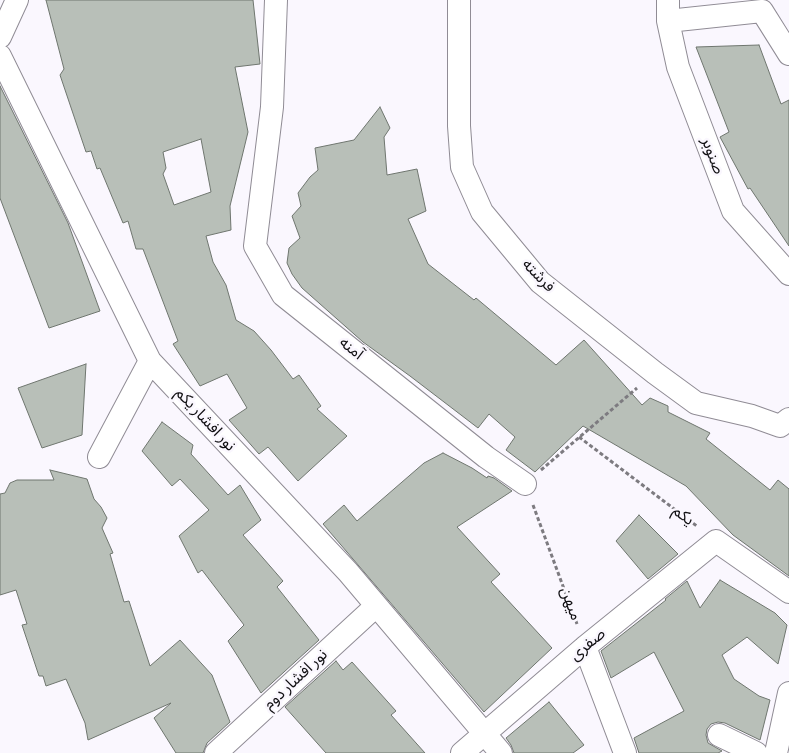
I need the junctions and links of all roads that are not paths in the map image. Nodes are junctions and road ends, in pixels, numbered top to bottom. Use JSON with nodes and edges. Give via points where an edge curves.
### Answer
{"nodes":[{"id":1,"x":17,"y":0,"type":"edge"},
{"id":2,"x":276,"y":0,"type":"edge"},
{"id":3,"x":459,"y":0,"type":"edge"},
{"id":4,"x":668,"y":10,"type":"edge"},
{"id":5,"x":0,"y":37,"type":"edge"},
{"id":6,"x":789,"y":54,"type":"edge"},
{"id":7,"x":0,"y":56,"type":"edge"},
{"id":8,"x":789,"y":274,"type":"edge"},
{"id":9,"x":150,"y":361,"type":"junction"},
{"id":10,"x":789,"y":419,"type":"edge"},
{"id":11,"x":99,"y":457,"type":"dead end"},
{"id":12,"x":525,"y":484,"type":"road end"},
{"id":13,"x":789,"y":592,"type":"edge"},
{"id":14,"x":376,"y":606,"type":"junction"},
{"id":15,"x":585,"y":647,"type":"junction"},
{"id":16,"x":789,"y":693,"type":"edge"},
{"id":17,"x":484,"y":733,"type":"junction"},
{"id":18,"x":719,"y":735,"type":"dead end"},
{"id":19,"x":216,"y":753,"type":"edge"},
{"id":20,"x":462,"y":753,"type":"edge"},
{"id":21,"x":501,"y":753,"type":"edge"},
{"id":22,"x":625,"y":753,"type":"edge"},
{"id":23,"x":756,"y":753,"type":"edge"},
{"id":24,"x":776,"y":753,"type":"edge"}],
"edges":[{"from":1,"to":5,"type":"street"},
{"from":2,"to":12,"type":"street","name":"آمنه","via":[[272,107],[255,246],[283,295],[486,457]]},
{"from":3,"to":10,"type":"street","name":"فرشته","via":[[462,167],[482,212],[540,282],[696,403],[780,426]]},
{"from":4,"to":6,"type":"street","name":"صنوبر","via":[[762,11]]},
{"from":4,"to":8,"type":"street","name":"صنوبر","via":[[678,67],[733,211]]},
{"from":7,"to":9,"type":"street","name":"نور افشار یکم"},
{"from":9,"to":11,"type":"street"},
{"from":9,"to":14,"type":"street","name":"نور افشار یکم"},
{"from":13,"to":15,"type":"street","name":"صفری","via":[[716,541]]},
{"from":14,"to":17,"type":"street","name":"نور افشار یکم"},
{"from":14,"to":19,"type":"street","name":"نور افشار دوم"},
{"from":15,"to":17,"type":"street","name":"صفری"},
{"from":15,"to":22,"type":"street"},
{"from":16,"to":24,"type":"street"},
{"from":17,"to":20,"type":"street","name":"صفری"},
{"from":17,"to":21,"type":"street","name":"نور افشار یکم"},
{"from":18,"to":23,"type":"street"}]}
